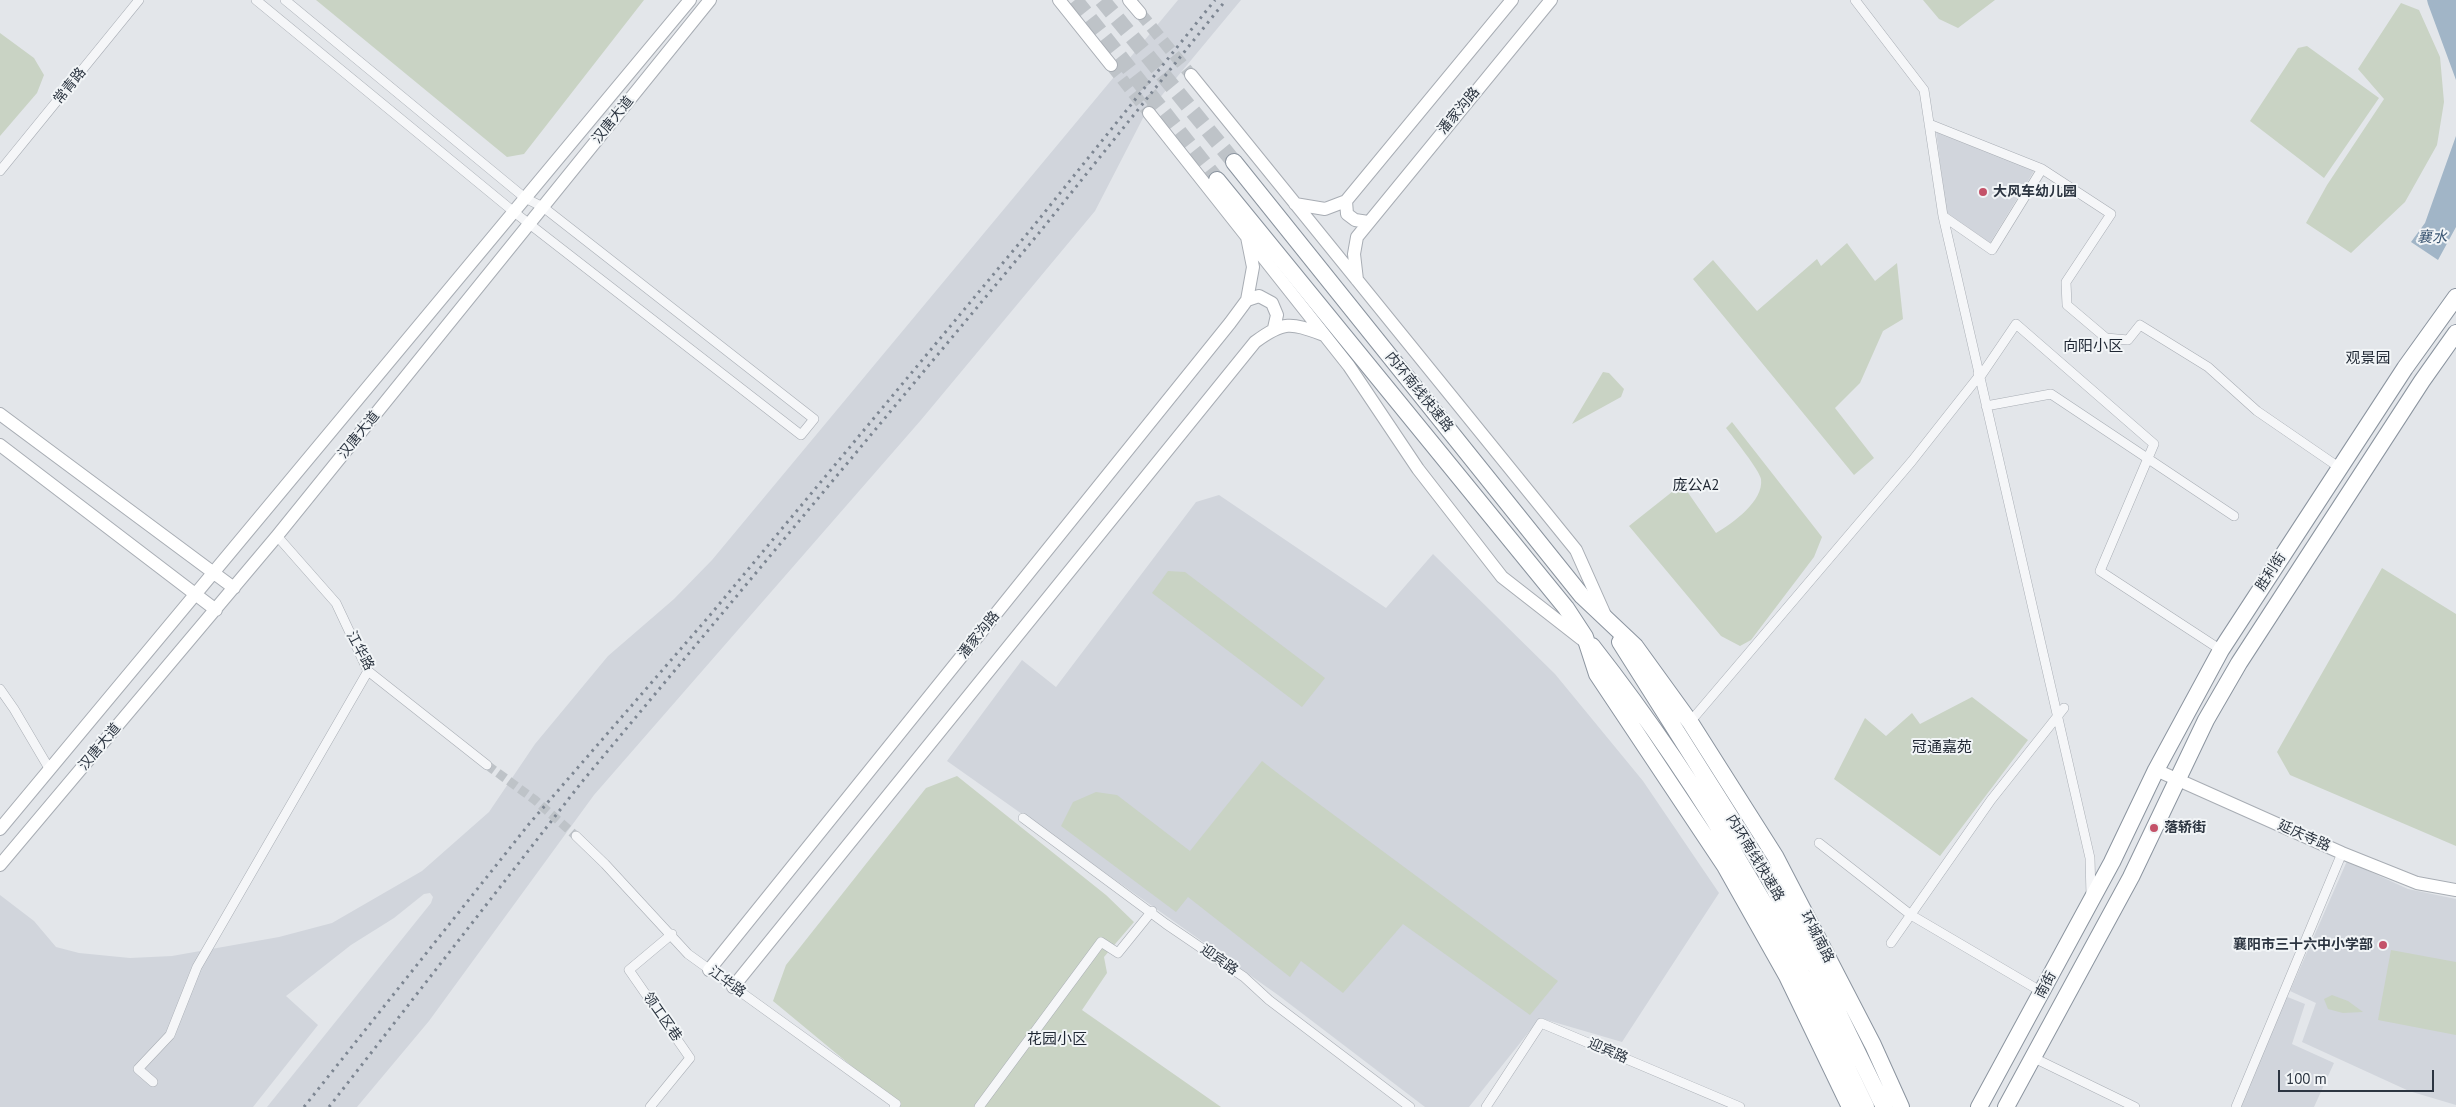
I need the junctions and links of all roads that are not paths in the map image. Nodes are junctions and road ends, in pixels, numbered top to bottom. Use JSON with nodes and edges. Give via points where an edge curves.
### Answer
{"nodes":[{"id":1,"x":139,"y":0,"type":"edge"},
{"id":2,"x":256,"y":0,"type":"edge"},
{"id":3,"x":285,"y":0,"type":"edge"},
{"id":4,"x":690,"y":0,"type":"edge"},
{"id":5,"x":710,"y":0,"type":"edge"},
{"id":6,"x":1059,"y":0,"type":"edge"},
{"id":7,"x":1129,"y":0,"type":"edge"},
{"id":8,"x":1512,"y":0,"type":"edge"},
{"id":9,"x":1551,"y":0,"type":"edge"},
{"id":10,"x":1854,"y":0,"type":"edge"},
{"id":11,"x":1140,"y":13,"type":"tunnel mouth"},
{"id":12,"x":1111,"y":65,"type":"tunnel mouth"},
{"id":13,"x":1191,"y":75,"type":"tunnel mouth"},
{"id":14,"x":1149,"y":113,"type":"tunnel mouth"},
{"id":15,"x":1929,"y":124,"type":"junction"},
{"id":16,"x":1234,"y":162,"type":"tunnel mouth"},
{"id":17,"x":2042,"y":169,"type":"junction"},
{"id":18,"x":0,"y":171,"type":"edge"},
{"id":19,"x":1217,"y":180,"type":"tunnel mouth"},
{"id":20,"x":526,"y":198,"type":"junction"},
{"id":21,"x":1346,"y":202,"type":"junction"},
{"id":22,"x":1296,"y":204,"type":"junction"},
{"id":23,"x":543,"y":207,"type":"junction"},
{"id":24,"x":514,"y":212,"type":"junction"},
{"id":25,"x":1942,"y":216,"type":"junction"},
{"id":26,"x":1368,"y":222,"type":"junction"},
{"id":27,"x":530,"y":223,"type":"junction"},
{"id":28,"x":1247,"y":237,"type":"junction"},
{"id":29,"x":1357,"y":280,"type":"junction"},
{"id":30,"x":2456,"y":297,"type":"edge"},
{"id":31,"x":1247,"y":300,"type":"junction"},
{"id":32,"x":1274,"y":328,"type":"junction"},
{"id":33,"x":2456,"y":332,"type":"edge"},
{"id":34,"x":1324,"y":334,"type":"junction"},
{"id":35,"x":1401,"y":334,"type":"junction"},
{"id":36,"x":1383,"y":348,"type":"junction"},
{"id":37,"x":1976,"y":363,"type":"junction"},
{"id":38,"x":1980,"y":377,"type":"junction"},
{"id":39,"x":1986,"y":406,"type":"junction"},
{"id":40,"x":0,"y":414,"type":"edge"},
{"id":41,"x":0,"y":446,"type":"edge"},
{"id":42,"x":2148,"y":459,"type":"junction"},
{"id":43,"x":2340,"y":468,"type":"junction"},
{"id":44,"x":2234,"y":516,"type":"dead end"},
{"id":45,"x":277,"y":536,"type":"junction"},
{"id":46,"x":215,"y":573,"type":"junction"},
{"id":47,"x":234,"y":588,"type":"junction"},
{"id":48,"x":196,"y":595,"type":"junction"},
{"id":49,"x":216,"y":610,"type":"junction"},
{"id":50,"x":1607,"y":620,"type":"junction"},
{"id":51,"x":1586,"y":640,"type":"junction"},
{"id":52,"x":2221,"y":650,"type":"junction"},
{"id":53,"x":368,"y":671,"type":"junction"},
{"id":54,"x":0,"y":689,"type":"edge"},
{"id":55,"x":2064,"y":708,"type":"dead end"},
{"id":56,"x":2058,"y":717,"type":"junction"},
{"id":57,"x":1690,"y":722,"type":"junction"},
{"id":58,"x":487,"y":765,"type":"tunnel mouth"},
{"id":59,"x":50,"y":770,"type":"junction"},
{"id":60,"x":2156,"y":770,"type":"junction"},
{"id":61,"x":2177,"y":778,"type":"junction"},
{"id":62,"x":1023,"y":818,"type":"dead end"},
{"id":63,"x":0,"y":829,"type":"edge"},
{"id":64,"x":576,"y":836,"type":"tunnel mouth"},
{"id":65,"x":1819,"y":843,"type":"dead end"},
{"id":66,"x":2342,"y":853,"type":"junction"},
{"id":67,"x":2112,"y":862,"type":"joint"},
{"id":68,"x":0,"y":865,"type":"edge"},
{"id":69,"x":2456,"y":890,"type":"edge"},
{"id":70,"x":2092,"y":900,"type":"junction"},
{"id":71,"x":1152,"y":911,"type":"junction"},
{"id":72,"x":1911,"y":915,"type":"junction"},
{"id":73,"x":672,"y":934,"type":"junction"},
{"id":74,"x":1891,"y":943,"type":"dead end"},
{"id":75,"x":709,"y":970,"type":"junction"},
{"id":76,"x":733,"y":987,"type":"junction"},
{"id":77,"x":2042,"y":992,"type":"junction"},
{"id":78,"x":2032,"y":1057,"type":"junction"},
{"id":79,"x":1888,"y":1077,"type":"junction"},
{"id":80,"x":153,"y":1082,"type":"dead end"},
{"id":81,"x":650,"y":1107,"type":"edge"},
{"id":82,"x":894,"y":1107,"type":"edge"},
{"id":83,"x":980,"y":1107,"type":"edge"},
{"id":84,"x":1410,"y":1107,"type":"edge"},
{"id":85,"x":1486,"y":1107,"type":"edge"},
{"id":86,"x":1740,"y":1107,"type":"edge"},
{"id":87,"x":1850,"y":1107,"type":"edge"},
{"id":88,"x":1866,"y":1107,"type":"edge"},
{"id":89,"x":1884,"y":1107,"type":"edge"},
{"id":90,"x":1901,"y":1107,"type":"edge"},
{"id":91,"x":1912,"y":1107,"type":"edge"},
{"id":92,"x":1979,"y":1107,"type":"edge"},
{"id":93,"x":2007,"y":1107,"type":"edge"},
{"id":94,"x":2135,"y":1107,"type":"edge"},
{"id":95,"x":2236,"y":1107,"type":"edge"}],
"edges":[{"from":1,"to":18,"type":"street","name":"常青路"},
{"from":2,"to":24,"type":"street"},
{"from":3,"to":20,"type":"street"},
{"from":4,"to":20,"type":"main road","name":"汉唐大道"},
{"from":5,"to":23,"type":"main road","name":"汉唐大道"},
{"from":6,"to":12,"type":"main road"},
{"from":7,"to":11,"type":"main road"},
{"from":8,"to":21,"type":"main road"},
{"from":9,"to":26,"type":"main road","name":"潘家沟路"},
{"from":10,"to":15,"type":"street","via":[[1924,90]]},
{"from":13,"to":22,"type":"main road"},
{"from":14,"to":28,"type":"main road"},
{"from":15,"to":17,"type":"street"},
{"from":15,"to":25,"type":"street"},
{"from":16,"to":36,"type":"highway","name":"内环南线快速路"},
{"from":17,"to":25,"type":"street","via":[[1992,250]]},
{"from":17,"to":43,"type":"street","via":[[2111,214],[2066,282],[2067,306],[2106,338],[2128,340],[2140,325],[2208,367],[2257,411]]},
{"from":19,"to":51,"type":"highway","name":"内环南线快速路","via":[[1566,608]]},
{"from":20,"to":23,"type":"street"},
{"from":20,"to":24,"type":"main road","name":"汉唐大道"},
{"from":21,"to":22,"type":"main road","via":[[1325,209]]},
{"from":21,"to":26,"type":"main road","via":[[1347,214],[1355,220]]},
{"from":22,"to":29,"type":"main road"},
{"from":23,"to":27,"type":"main road","name":"汉唐大道"},
{"from":23,"to":27,"type":"street","via":[[814,419],[801,435]]},
{"from":24,"to":27,"type":"street"},
{"from":24,"to":46,"type":"main road","name":"汉唐大道"},
{"from":25,"to":37,"type":"street"},
{"from":26,"to":29,"type":"main road","name":"潘家沟路","via":[[1355,245]]},
{"from":27,"to":45,"type":"main road","name":"汉唐大道"},
{"from":28,"to":31,"type":"main road","name":"潘家沟路","via":[[1252,267]]},
{"from":28,"to":34,"type":"main road"},
{"from":29,"to":35,"type":"main road"},
{"from":30,"to":43,"type":"highway","name":"胜利街"},
{"from":31,"to":32,"type":"main road","via":[[1259,296],[1272,303],[1277,315]]},
{"from":31,"to":75,"type":"main road","name":"潘家沟路"},
{"from":32,"to":34,"type":"main road","via":[[1294,324]]},
{"from":32,"to":76,"type":"main road","via":[[1255,342]]},
{"from":33,"to":61,"type":"highway","name":"胜利街","via":[[2239,663]]},
{"from":34,"to":51,"type":"main road","via":[[1418,469],[1502,577]]},
{"from":35,"to":36,"type":"main road"},
{"from":35,"to":50,"type":"main road","via":[[1576,550]]},
{"from":36,"to":50,"type":"highway","name":"内环南线快速路","via":[[1582,596]]},
{"from":37,"to":38,"type":"street"},
{"from":37,"to":57,"type":"street","via":[[1979,376],[1912,461]]},
{"from":38,"to":39,"type":"street"},
{"from":38,"to":42,"type":"street","via":[[2016,324],[2154,444]]},
{"from":39,"to":42,"type":"street","via":[[2051,394]]},
{"from":39,"to":56,"type":"street"},
{"from":40,"to":46,"type":"main road"},
{"from":41,"to":48,"type":"main road"},
{"from":42,"to":44,"type":"street"},
{"from":42,"to":52,"type":"street","via":[[2100,571]]},
{"from":43,"to":52,"type":"highway","name":"胜利街"},
{"from":45,"to":47,"type":"main road","name":"汉唐大道"},
{"from":45,"to":53,"type":"street","name":"江华路","via":[[336,603]]},
{"from":46,"to":47,"type":"main road"},
{"from":46,"to":48,"type":"main road","name":"汉唐大道"},
{"from":47,"to":49,"type":"main road","name":"汉唐大道"},
{"from":48,"to":49,"type":"main road"},
{"from":48,"to":59,"type":"main road","name":"汉唐大道"},
{"from":49,"to":68,"type":"main road","name":"汉唐大道"},
{"from":50,"to":57,"type":"highway","name":"内环南线快速路","via":[[1635,646]]},
{"from":50,"to":89,"type":"highway","name":"内环南线快速路","via":[[1766,873]]},
{"from":51,"to":87,"type":"highway","name":"内环南线快速路","via":[[1597,674],[1725,866],[1787,976]]},
{"from":51,"to":88,"type":"highway","name":"内环南线快速路","via":[[1652,726],[1752,881]]},
{"from":52,"to":60,"type":"highway","name":"胜利街"},
{"from":53,"to":58,"type":"street","name":"江华路"},
{"from":53,"to":80,"type":"street","via":[[197,967],[170,1035],[138,1069]]},
{"from":54,"to":59,"type":"street"},
{"from":55,"to":56,"type":"street"},
{"from":56,"to":70,"type":"street","via":[[2090,858]]},
{"from":56,"to":72,"type":"street","via":[[1991,800]]},
{"from":57,"to":79,"type":"highway","name":"环城南路","via":[[1775,856]]},
{"from":59,"to":63,"type":"main road","name":"汉唐大道"},
{"from":60,"to":61,"type":"main road","name":"延庆寺路"},
{"from":60,"to":67,"type":"highway","name":"胜利街"},
{"from":61,"to":66,"type":"main road","name":"延庆寺路"},
{"from":61,"to":78,"type":"highway","name":"南街","via":[[2131,877]]},
{"from":62,"to":71,"type":"street","name":"迎宾路"},
{"from":64,"to":73,"type":"street","name":"江华路"},
{"from":65,"to":72,"type":"street"},
{"from":66,"to":69,"type":"main road","name":"延庆寺路","via":[[2417,883]]},
{"from":66,"to":95,"type":"street"},
{"from":67,"to":70,"type":"highway","name":"南街"},
{"from":70,"to":77,"type":"highway","name":"南街"},
{"from":71,"to":83,"type":"street","via":[[1118,953],[1101,942]]},
{"from":71,"to":84,"type":"street","name":"迎宾路"},
{"from":72,"to":74,"type":"street"},
{"from":72,"to":77,"type":"street"},
{"from":73,"to":75,"type":"street","name":"江华路","via":[[688,954]]},
{"from":73,"to":81,"type":"street","name":"领工区巷","via":[[628,970],[690,1058]]},
{"from":75,"to":76,"type":"street","name":"江华路"},
{"from":76,"to":82,"type":"street","name":"江华路","via":[[896,1104]]},
{"from":77,"to":92,"type":"highway","name":"南街"},
{"from":78,"to":93,"type":"highway","name":"南街"},
{"from":78,"to":94,"type":"street"},
{"from":79,"to":90,"type":"highway","name":"环城南路"},
{"from":79,"to":91,"type":"highway"},
{"from":85,"to":86,"type":"street","name":"迎宾路","via":[[1541,1023]]}]}
